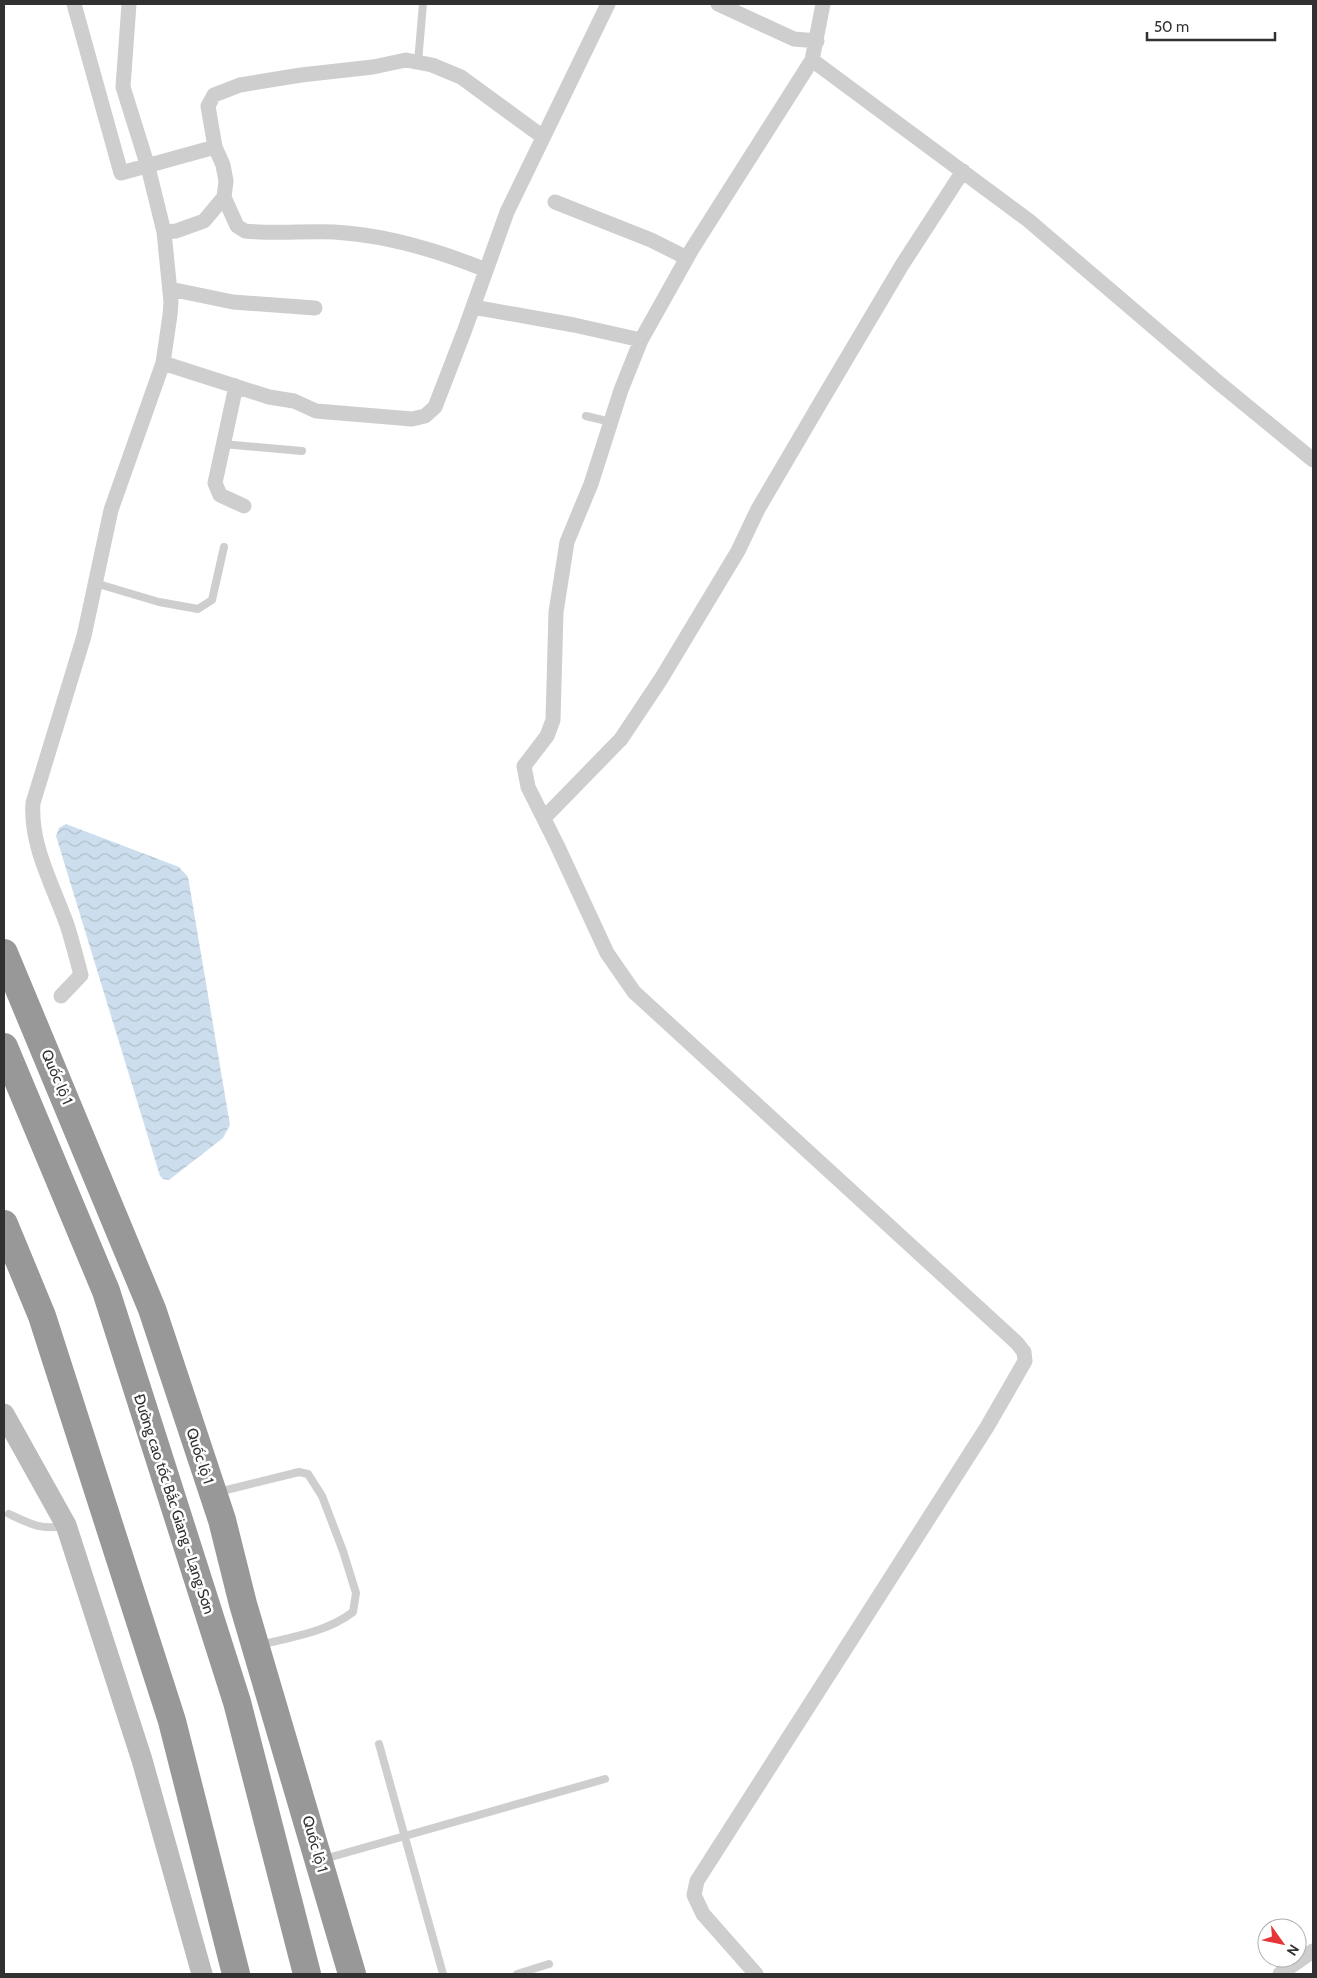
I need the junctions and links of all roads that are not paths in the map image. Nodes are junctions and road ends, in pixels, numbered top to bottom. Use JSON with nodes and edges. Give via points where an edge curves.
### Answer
{"nodes":[{"id":1,"x":74,"y":4,"type":"edge"},
{"id":2,"x":129,"y":4,"type":"edge"},
{"id":3,"x":422,"y":4,"type":"edge"},
{"id":4,"x":608,"y":4,"type":"edge"},
{"id":5,"x":718,"y":4,"type":"edge"},
{"id":6,"x":823,"y":4,"type":"edge"},
{"id":7,"x":817,"y":40,"type":"junction"},
{"id":8,"x":812,"y":60,"type":"junction"},
{"id":9,"x":418,"y":62,"type":"junction"},
{"id":10,"x":543,"y":137,"type":"junction"},
{"id":11,"x":215,"y":147,"type":"junction"},
{"id":12,"x":148,"y":167,"type":"junction"},
{"id":13,"x":963,"y":171,"type":"junction"},
{"id":14,"x":224,"y":197,"type":"junction"},
{"id":15,"x":555,"y":202,"type":"dead end"},
{"id":16,"x":164,"y":232,"type":"junction"},
{"id":17,"x":688,"y":258,"type":"junction"},
{"id":18,"x":486,"y":270,"type":"junction"},
{"id":19,"x":170,"y":289,"type":"junction"},
{"id":20,"x":473,"y":307,"type":"junction"},
{"id":21,"x":315,"y":308,"type":"dead end"},
{"id":22,"x":641,"y":340,"type":"junction"},
{"id":23,"x":162,"y":363,"type":"junction"},
{"id":24,"x":236,"y":386,"type":"junction"},
{"id":25,"x":586,"y":416,"type":"dead end"},
{"id":26,"x":611,"y":422,"type":"junction"},
{"id":27,"x":223,"y":444,"type":"junction"},
{"id":28,"x":302,"y":451,"type":"dead end"},
{"id":29,"x":1313,"y":460,"type":"edge"},
{"id":30,"x":244,"y":506,"type":"dead end"},
{"id":31,"x":224,"y":547,"type":"dead end"},
{"id":32,"x":94,"y":583,"type":"junction"},
{"id":33,"x":544,"y":818,"type":"junction"},
{"id":34,"x":4,"y":953,"type":"edge"},
{"id":35,"x":61,"y":996,"type":"dead end"},
{"id":36,"x":4,"y":1047,"type":"edge"},
{"id":37,"x":4,"y":1224,"type":"edge"},
{"id":38,"x":4,"y":1414,"type":"edge"},
{"id":39,"x":213,"y":1494,"type":"junction"},
{"id":40,"x":9,"y":1514,"type":"dead end"},
{"id":41,"x":66,"y":1525,"type":"junction"},
{"id":42,"x":256,"y":1646,"type":"junction"},
{"id":43,"x":378,"y":1744,"type":"dead end"},
{"id":44,"x":606,"y":1779,"type":"dead end"},
{"id":45,"x":404,"y":1836,"type":"junction"},
{"id":46,"x":319,"y":1860,"type":"junction"},
{"id":47,"x":1313,"y":1951,"type":"edge"},
{"id":48,"x":549,"y":1964,"type":"dead end"},
{"id":49,"x":202,"y":1974,"type":"edge"},
{"id":50,"x":236,"y":1974,"type":"edge"},
{"id":51,"x":307,"y":1974,"type":"edge"},
{"id":52,"x":352,"y":1974,"type":"edge"},
{"id":53,"x":443,"y":1974,"type":"edge"},
{"id":54,"x":518,"y":1974,"type":"edge"},
{"id":55,"x":756,"y":1974,"type":"edge"},
{"id":56,"x":1280,"y":1974,"type":"edge"}],
"edges":[{"from":1,"to":12,"type":"street","via":[[121,173]]},
{"from":2,"to":12,"type":"street","via":[[123,87]]},
{"from":3,"to":9,"type":"lane"},
{"from":4,"to":10,"type":"street"},
{"from":5,"to":7,"type":"street","via":[[794,39]]},
{"from":6,"to":7,"type":"street"},
{"from":7,"to":8,"type":"street"},
{"from":8,"to":13,"type":"street"},
{"from":8,"to":17,"type":"street"},
{"from":9,"to":10,"type":"street","via":[[461,77]]},
{"from":9,"to":11,"type":"street","via":[[406,60],[240,84],[214,95],[208,106]]},
{"from":10,"to":18,"type":"street","via":[[507,212]]},
{"from":11,"to":12,"type":"street"},
{"from":11,"to":14,"type":"street","via":[[226,181]]},
{"from":12,"to":16,"type":"street"},
{"from":13,"to":29,"type":"street","via":[[1028,220]]},
{"from":13,"to":33,"type":"street","via":[[902,265],[817,408],[662,679],[621,739]]},
{"from":14,"to":16,"type":"street","via":[[204,222]]},
{"from":14,"to":18,"type":"street","via":[[237,226],[245,231],[334,232],[393,239],[441,251]]},
{"from":15,"to":17,"type":"street"},
{"from":16,"to":19,"type":"street"},
{"from":17,"to":22,"type":"street"},
{"from":18,"to":20,"type":"street"},
{"from":19,"to":21,"type":"street","via":[[232,302]]},
{"from":19,"to":23,"type":"street","via":[[170,315]]},
{"from":20,"to":22,"type":"street"},
{"from":20,"to":24,"type":"street","via":[[435,407],[425,416],[412,419],[316,411],[294,401]]},
{"from":22,"to":26,"type":"street"},
{"from":23,"to":24,"type":"street"},
{"from":23,"to":32,"type":"street","via":[[111,510]]},
{"from":24,"to":27,"type":"street"},
{"from":25,"to":26,"type":"lane"},
{"from":26,"to":33,"type":"street","via":[[591,484],[567,542],[556,612],[553,720],[547,736],[524,766],[528,787]]},
{"from":27,"to":28,"type":"lane"},
{"from":27,"to":30,"type":"street","via":[[214,483],[220,495]]},
{"from":31,"to":32,"type":"lane","via":[[212,600],[198,609],[159,602]]},
{"from":32,"to":35,"type":"street","via":[[84,636],[32,803],[36,838],[67,924],[81,975]]},
{"from":33,"to":55,"type":"street","via":[[607,952],[634,992],[1024,1352],[1025,1361],[987,1426],[697,1881],[694,1894],[703,1914]]},
{"from":34,"to":39,"type":"highway","name":"Quốc lộ 1","via":[[152,1309]]},
{"from":36,"to":51,"type":"highway","name":"Đường cao tốc Bắc Giang - Lạng Sơn","via":[[106,1291],[237,1702]]},
{"from":37,"to":50,"type":"highway","via":[[42,1316],[172,1721]]},
{"from":38,"to":41,"type":"street"},
{"from":39,"to":42,"type":"highway","name":"Quốc lộ 1"},
{"from":39,"to":42,"type":"lane","via":[[299,1472],[308,1474],[322,1496],[356,1593],[353,1612],[341,1621],[306,1634]]},
{"from":40,"to":41,"type":"lane","via":[[48,1529]]},
{"from":41,"to":49,"type":"street","via":[[142,1760]]},
{"from":42,"to":46,"type":"highway","name":"Quốc lộ 1"},
{"from":43,"to":45,"type":"lane"},
{"from":44,"to":45,"type":"lane"},
{"from":45,"to":46,"type":"lane"},
{"from":45,"to":53,"type":"lane"},
{"from":46,"to":52,"type":"highway","name":"Quốc lộ 1"},
{"from":47,"to":56,"type":"street"},
{"from":48,"to":54,"type":"lane"}]}
